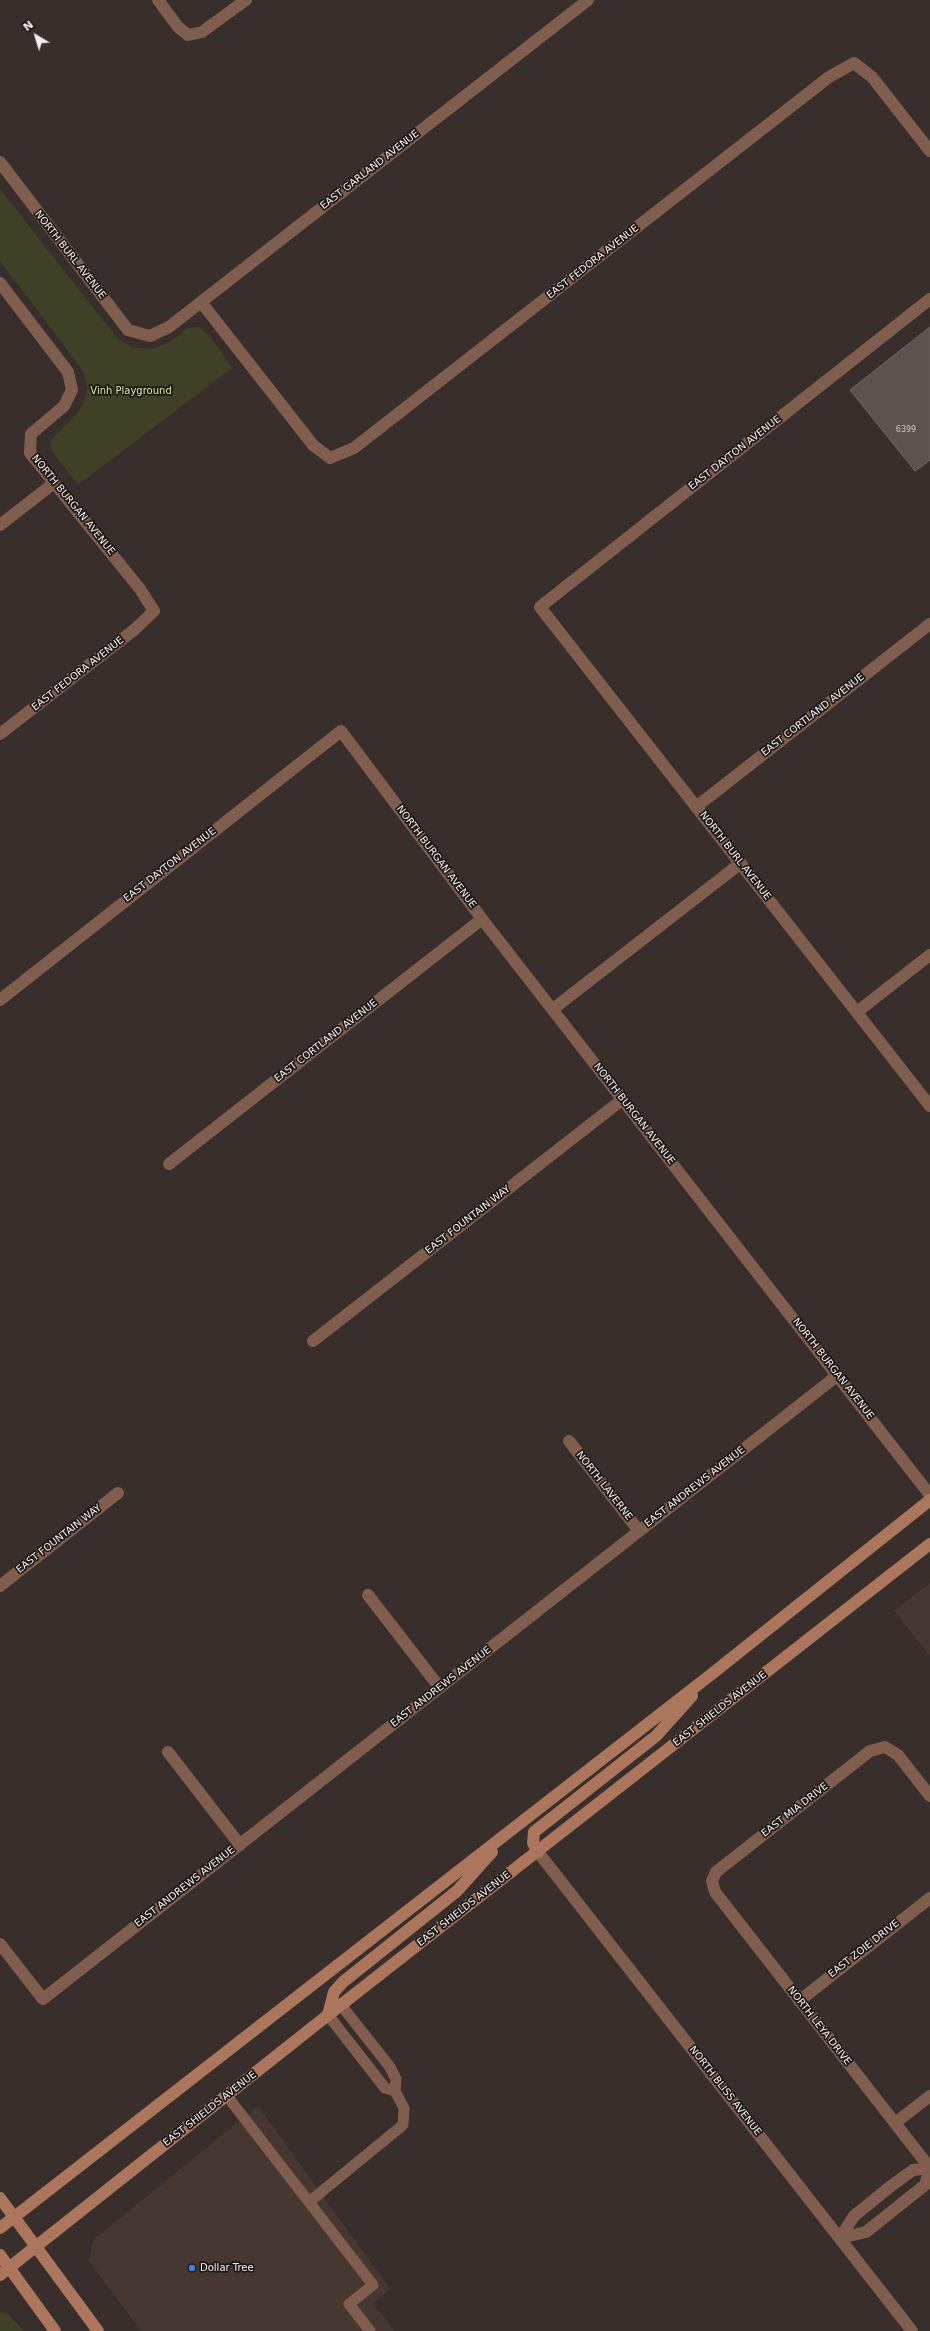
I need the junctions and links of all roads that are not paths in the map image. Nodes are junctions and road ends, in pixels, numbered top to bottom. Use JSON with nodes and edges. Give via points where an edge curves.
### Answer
{"nodes":[{"id":1,"x":158,"y":0,"type":"edge"},
{"id":2,"x":246,"y":0,"type":"edge"},
{"id":3,"x":588,"y":0,"type":"edge"},
{"id":4,"x":930,"y":151,"type":"edge"},
{"id":5,"x":0,"y":162,"type":"edge"},
{"id":6,"x":0,"y":283,"type":"edge"},
{"id":7,"x":930,"y":299,"type":"edge"},
{"id":8,"x":201,"y":302,"type":"junction"},
{"id":9,"x":150,"y":336,"type":"joint"},
{"id":10,"x":54,"y":483,"type":"junction"},
{"id":11,"x":0,"y":525,"type":"edge"},
{"id":12,"x":540,"y":607,"type":"joint"},
{"id":13,"x":154,"y":611,"type":"joint"},
{"id":14,"x":930,"y":624,"type":"edge"},
{"id":15,"x":341,"y":731,"type":"joint"},
{"id":16,"x":0,"y":734,"type":"edge"},
{"id":17,"x":696,"y":807,"type":"junction"},
{"id":18,"x":741,"y":863,"type":"junction"},
{"id":19,"x":482,"y":919,"type":"junction"},
{"id":20,"x":930,"y":955,"type":"edge"},
{"id":21,"x":0,"y":1000,"type":"edge"},
{"id":22,"x":552,"y":1009,"type":"junction"},
{"id":23,"x":857,"y":1012,"type":"junction"},
{"id":24,"x":623,"y":1099,"type":"junction"},
{"id":25,"x":930,"y":1106,"type":"edge"},
{"id":26,"x":169,"y":1164,"type":"dead end"},
{"id":27,"x":313,"y":1341,"type":"dead end"},
{"id":28,"x":838,"y":1375,"type":"junction"},
{"id":29,"x":569,"y":1441,"type":"dead end"},
{"id":30,"x":118,"y":1493,"type":"dead end"},
{"id":31,"x":930,"y":1495,"type":"edge"},
{"id":32,"x":930,"y":1500,"type":"edge"},
{"id":33,"x":639,"y":1531,"type":"junction"},
{"id":34,"x":930,"y":1544,"type":"edge"},
{"id":35,"x":0,"y":1586,"type":"edge"},
{"id":36,"x":368,"y":1595,"type":"dead end"},
{"id":37,"x":713,"y":1673,"type":"junction"},
{"id":38,"x":440,"y":1688,"type":"junction"},
{"id":39,"x":168,"y":1752,"type":"dead end"},
{"id":40,"x":930,"y":1796,"type":"edge"},
{"id":41,"x":513,"y":1829,"type":"junction"},
{"id":42,"x":240,"y":1845,"type":"junction"},
{"id":43,"x":538,"y":1852,"type":"junction"},
{"id":44,"x":712,"y":1881,"type":"joint"},
{"id":45,"x":930,"y":1898,"type":"edge"},
{"id":46,"x":0,"y":1944,"type":"edge"},
{"id":47,"x":799,"y":2001,"type":"junction"},
{"id":48,"x":341,"y":2005,"type":"junction"},
{"id":49,"x":328,"y":2015,"type":"junction"},
{"id":50,"x":395,"y":2091,"type":"junction"},
{"id":51,"x":227,"y":2096,"type":"junction"},
{"id":52,"x":930,"y":2096,"type":"edge"},
{"id":53,"x":895,"y":2123,"type":"junction"},
{"id":54,"x":930,"y":2169,"type":"edge"},
{"id":55,"x":877,"y":2197,"type":"junction"},
{"id":56,"x":0,"y":2198,"type":"edge"},
{"id":57,"x":309,"y":2202,"type":"junction"},
{"id":58,"x":890,"y":2212,"type":"junction"},
{"id":59,"x":14,"y":2217,"type":"junction"},
{"id":60,"x":0,"y":2228,"type":"edge"},
{"id":61,"x":840,"y":2238,"type":"junction"},
{"id":62,"x":36,"y":2247,"type":"junction"},
{"id":63,"x":0,"y":2255,"type":"edge"},
{"id":64,"x":5,"y":2271,"type":"edge"},
{"id":65,"x":55,"y":2331,"type":"edge"},
{"id":66,"x":98,"y":2331,"type":"edge"},
{"id":67,"x":370,"y":2331,"type":"edge"},
{"id":68,"x":912,"y":2331,"type":"edge"}],
"edges":[{"from":1,"to":2,"type":"street","via":[[178,28],[188,35],[202,32]]},
{"from":3,"to":8,"type":"street","name":"EAST GARLAND AVENUE"},
{"from":4,"to":8,"type":"street","name":"EAST FEDORA AVENUE","via":[[872,77],[854,63],[829,77],[354,448],[330,458],[313,445]]},
{"from":5,"to":9,"type":"street","name":"NORTH BURL AVENUE","via":[[128,330]]},
{"from":6,"to":10,"type":"street","name":"NORTH BURGAN AVENUE","via":[[68,372],[72,390],[64,406],[31,434],[30,453]]},
{"from":7,"to":12,"type":"street","name":"EAST DAYTON AVENUE"},
{"from":8,"to":9,"type":"street","name":"EAST GARLAND AVENUE","via":[[169,327]]},
{"from":10,"to":11,"type":"street"},
{"from":10,"to":13,"type":"street","name":"NORTH BURGAN AVENUE","via":[[140,589]]},
{"from":12,"to":17,"type":"street","name":"NORTH BURL AVENUE"},
{"from":13,"to":16,"type":"street","name":"EAST FEDORA AVENUE","via":[[134,630]]},
{"from":14,"to":17,"type":"street","name":"EAST CORTLAND AVENUE"},
{"from":15,"to":19,"type":"street","name":"NORTH BURGAN AVENUE"},
{"from":15,"to":21,"type":"street","name":"EAST DAYTON AVENUE"},
{"from":17,"to":18,"type":"street","name":"NORTH BURL AVENUE"},
{"from":18,"to":22,"type":"street"},
{"from":18,"to":23,"type":"street","name":"NORTH BURL AVENUE"},
{"from":19,"to":22,"type":"street","name":"NORTH BURGAN AVENUE"},
{"from":19,"to":26,"type":"street","name":"EAST CORTLAND AVENUE"},
{"from":20,"to":23,"type":"street"},
{"from":22,"to":24,"type":"street","name":"NORTH BURGAN AVENUE"},
{"from":23,"to":25,"type":"street","name":"NORTH BURL AVENUE"},
{"from":24,"to":27,"type":"street","name":"EAST FOUNTAIN WAY"},
{"from":24,"to":28,"type":"street","name":"NORTH BURGAN AVENUE"},
{"from":28,"to":31,"type":"street","name":"NORTH BURGAN AVENUE"},
{"from":28,"to":33,"type":"street","name":"EAST ANDREWS AVENUE"},
{"from":29,"to":33,"type":"street","name":"NORTH LAVERNE"},
{"from":30,"to":35,"type":"street","name":"EAST FOUNTAIN WAY"},
{"from":32,"to":37,"type":"main road"},
{"from":33,"to":38,"type":"street","name":"EAST ANDREWS AVENUE"},
{"from":34,"to":43,"type":"main road","name":"EAST SHIELDS AVENUE"},
{"from":36,"to":38,"type":"street"},
{"from":37,"to":41,"type":"main road"},
{"from":37,"to":43,"type":"main road","via":[[656,1736],[534,1832],[533,1843]]},
{"from":38,"to":42,"type":"street","name":"EAST ANDREWS AVENUE"},
{"from":39,"to":42,"type":"street"},
{"from":40,"to":44,"type":"street","name":"EAST MIA DRIVE","via":[[898,1755],[885,1747],[870,1751],[716,1872]]},
{"from":41,"to":49,"type":"main road","via":[[457,1891],[343,1982],[334,1992]]},
{"from":41,"to":59,"type":"main road"},
{"from":42,"to":46,"type":"street","name":"EAST ANDREWS AVENUE","via":[[43,1999]]},
{"from":43,"to":48,"type":"main road","name":"EAST SHIELDS AVENUE"},
{"from":43,"to":61,"type":"street","name":"NORTH BLISS AVENUE"},
{"from":44,"to":47,"type":"street","name":"NORTH LEYA DRIVE","via":[[715,1892]]},
{"from":45,"to":47,"type":"street","name":"EAST ZOIE DRIVE"},
{"from":47,"to":53,"type":"street","name":"NORTH LEYA DRIVE"},
{"from":48,"to":49,"type":"main road","name":"EAST SHIELDS AVENUE"},
{"from":48,"to":50,"type":"lane","via":[[390,2067],[396,2080]]},
{"from":49,"to":50,"type":"lane","via":[[384,2088]]},
{"from":49,"to":51,"type":"main road","name":"EAST SHIELDS AVENUE"},
{"from":50,"to":57,"type":"lane","via":[[404,2108],[403,2124]]},
{"from":51,"to":57,"type":"lane"},
{"from":51,"to":62,"type":"main road","name":"EAST SHIELDS AVENUE"},
{"from":52,"to":53,"type":"street"},
{"from":53,"to":54,"type":"street","name":"NORTH LEYA DRIVE"},
{"from":54,"to":55,"type":"street","via":[[913,2170]]},
{"from":54,"to":58,"type":"street","via":[[925,2185]]},
{"from":55,"to":58,"type":"street","via":[[889,2201],[892,2207]]},
{"from":55,"to":61,"type":"street","via":[[854,2216]]},
{"from":56,"to":59,"type":"main road"},
{"from":57,"to":67,"type":"lane","via":[[373,2285],[349,2304]]},
{"from":58,"to":61,"type":"street","via":[[866,2232]]},
{"from":59,"to":60,"type":"main road"},
{"from":59,"to":62,"type":"main road"},
{"from":61,"to":68,"type":"street","name":"NORTH BLISS AVENUE"},
{"from":62,"to":64,"type":"main road","name":"EAST SHIELDS AVENUE"},
{"from":62,"to":66,"type":"main road"},
{"from":63,"to":64,"type":"main road"},
{"from":64,"to":65,"type":"main road"}]}
